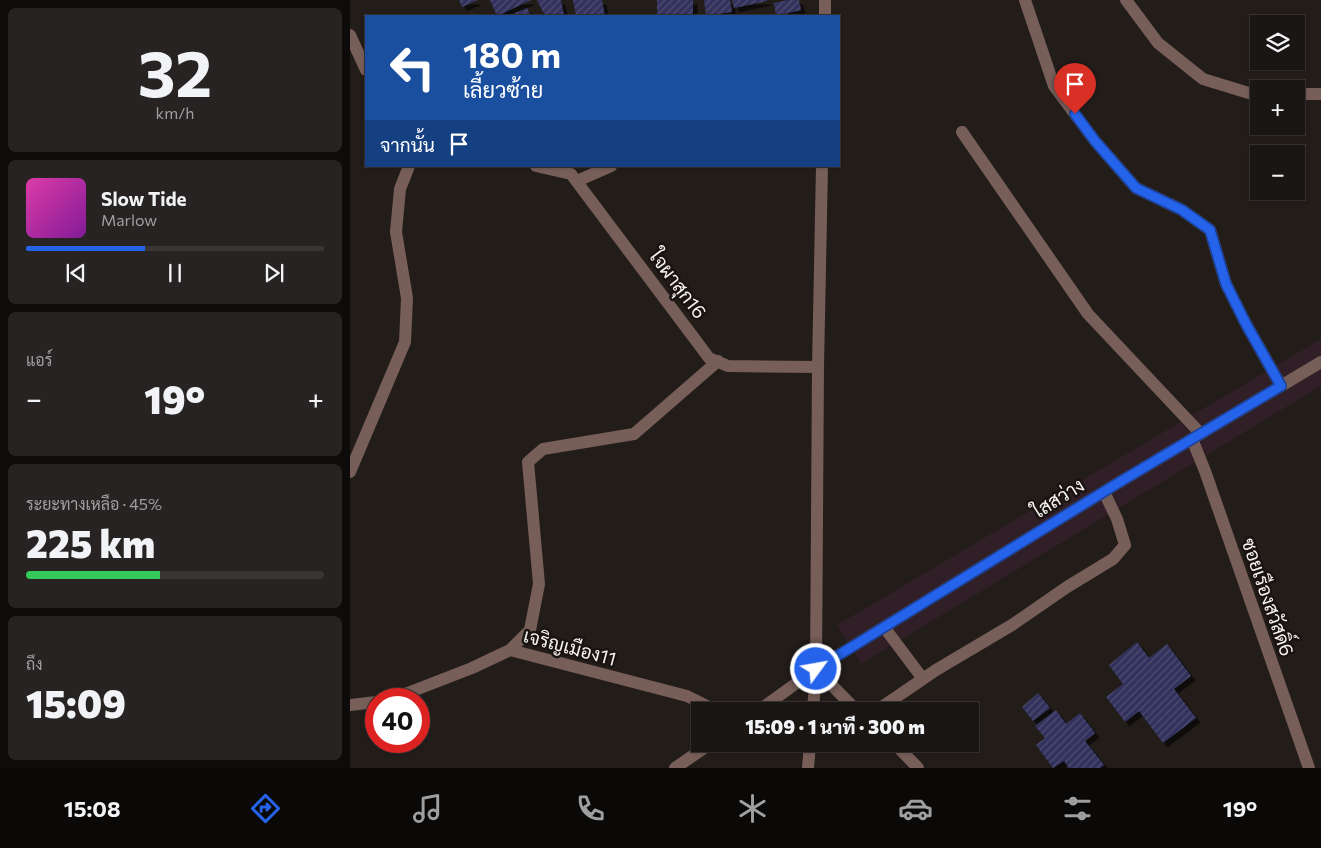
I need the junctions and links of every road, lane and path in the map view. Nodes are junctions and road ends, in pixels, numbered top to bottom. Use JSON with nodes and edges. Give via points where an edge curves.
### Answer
{"nodes":[{"id":1,"x":825,"y":0,"type":"edge"},
{"id":2,"x":1025,"y":0,"type":"edge"},
{"id":3,"x":1126,"y":0,"type":"edge"},
{"id":4,"x":825,"y":15,"type":"edge"},
{"id":5,"x":350,"y":35,"type":"edge"},
{"id":6,"x":365,"y":68,"type":"edge"},
{"id":7,"x":1250,"y":93,"type":"edge"},
{"id":8,"x":1305,"y":94,"type":"edge"},
{"id":9,"x":1321,"y":94,"type":"edge"},
{"id":10,"x":962,"y":132,"type":"dead end"},
{"id":11,"x":409,"y":167,"type":"edge"},
{"id":12,"x":540,"y":167,"type":"edge"},
{"id":13,"x":609,"y":167,"type":"edge"},
{"id":14,"x":822,"y":167,"type":"edge"},
{"id":15,"x":577,"y":182,"type":"junction"},
{"id":16,"x":718,"y":361,"type":"junction"},
{"id":17,"x":1321,"y":362,"type":"edge"},
{"id":18,"x":818,"y":367,"type":"junction"},
{"id":19,"x":1281,"y":386,"type":"junction"},
{"id":20,"x":1196,"y":437,"type":"junction"},
{"id":21,"x":350,"y":472,"type":"edge"},
{"id":22,"x":1104,"y":492,"type":"junction"},
{"id":23,"x":884,"y":627,"type":"junction"},
{"id":24,"x":510,"y":650,"type":"junction"},
{"id":25,"x":816,"y":669,"type":"junction"},
{"id":26,"x":923,"y":679,"type":"junction"},
{"id":27,"x":422,"y":688,"type":"edge"},
{"id":28,"x":699,"y":702,"type":"edge"},
{"id":29,"x":770,"y":702,"type":"edge"},
{"id":30,"x":813,"y":702,"type":"edge"},
{"id":31,"x":848,"y":702,"type":"edge"},
{"id":32,"x":889,"y":702,"type":"edge"},
{"id":33,"x":365,"y":703,"type":"edge"},
{"id":34,"x":350,"y":705,"type":"edge"},
{"id":35,"x":698,"y":752,"type":"edge"},
{"id":36,"x":809,"y":752,"type":"edge"},
{"id":37,"x":903,"y":752,"type":"edge"},
{"id":38,"x":674,"y":768,"type":"edge"},
{"id":39,"x":808,"y":768,"type":"edge"},
{"id":40,"x":918,"y":768,"type":"edge"},
{"id":41,"x":1309,"y":768,"type":"edge"}],
"edges":[{"from":1,"to":4,"type":"street"},
{"from":2,"to":19,"type":"street","via":[[1054,86],[1095,141],[1136,188],[1182,210],[1210,230],[1226,284]]},
{"from":3,"to":7,"type":"street","via":[[1158,43],[1203,79]]},
{"from":5,"to":6,"type":"street"},
{"from":8,"to":9,"type":"street"},
{"from":10,"to":20,"type":"street","via":[[1088,314]]},
{"from":11,"to":21,"type":"street","via":[[400,189],[396,232],[406,298],[405,342]]},
{"from":12,"to":15,"type":"street","name":"ใจผาสุก16","via":[[570,174]]},
{"from":13,"to":15,"type":"street"},
{"from":14,"to":18,"type":"street"},
{"from":15,"to":16,"type":"street","name":"ใจผาสุก16","via":[[709,358]]},
{"from":16,"to":18,"type":"street","name":"ใจผาสุก16","via":[[728,366]]},
{"from":16,"to":24,"type":"street","via":[[634,434],[543,449],[528,462],[539,584],[530,630]]},
{"from":17,"to":19,"type":"street","name":"ใสสว่าง"},
{"from":18,"to":25,"type":"street"},
{"from":19,"to":20,"type":"street","name":"ใสสว่าง"},
{"from":20,"to":22,"type":"street","name":"ใสสว่าง"},
{"from":20,"to":41,"type":"street","name":"ซอยเรืองสวัสดิ์6"},
{"from":22,"to":23,"type":"street","name":"ใสสว่าง"},
{"from":22,"to":26,"type":"street","via":[[1125,545],[1113,559]]},
{"from":23,"to":25,"type":"street","name":"ใสสว่าง"},
{"from":23,"to":26,"type":"street"},
{"from":24,"to":27,"type":"street","name":"เจริญเมือง11"},
{"from":24,"to":28,"type":"street","name":"เจริญเมือง11","via":[[687,696]]},
{"from":25,"to":29,"type":"street","name":"ใสสว่าง"},
{"from":25,"to":30,"type":"street"},
{"from":25,"to":31,"type":"street"},
{"from":26,"to":32,"type":"street"},
{"from":33,"to":34,"type":"street"},
{"from":35,"to":38,"type":"street"},
{"from":36,"to":39,"type":"street"},
{"from":37,"to":40,"type":"street"}]}
